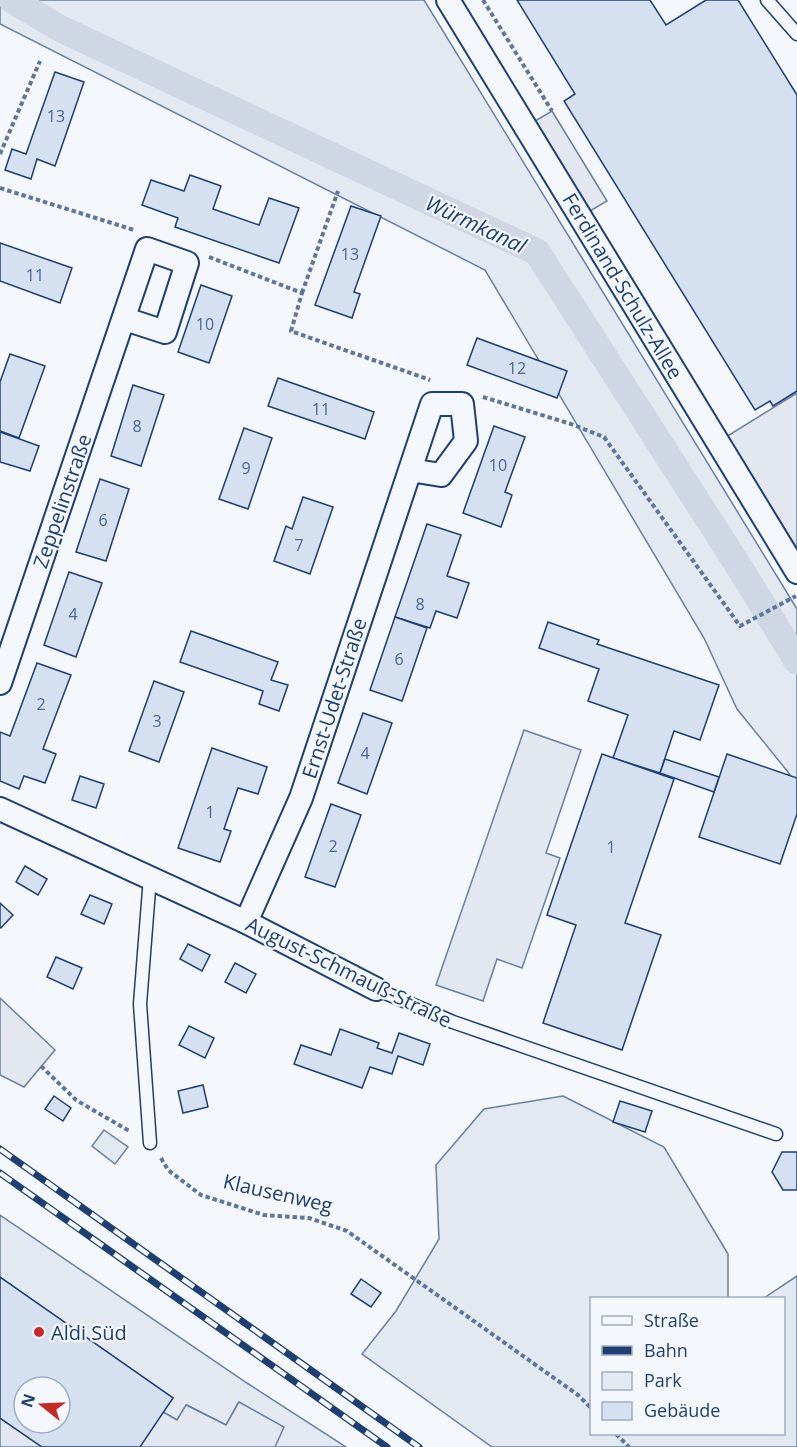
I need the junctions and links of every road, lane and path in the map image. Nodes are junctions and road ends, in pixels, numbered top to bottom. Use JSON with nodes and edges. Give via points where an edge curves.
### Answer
{"nodes":[{"id":1,"x":448,"y":0,"type":"edge"},
{"id":2,"x":483,"y":0,"type":"edge"},
{"id":3,"x":767,"y":0,"type":"edge"},
{"id":4,"x":797,"y":33,"type":"edge"},
{"id":5,"x":40,"y":61,"type":"dead end"},
{"id":6,"x":552,"y":111,"type":"dead end"},
{"id":7,"x":0,"y":152,"type":"edge"},
{"id":8,"x":0,"y":188,"type":"edge"},
{"id":9,"x":338,"y":191,"type":"dead end"},
{"id":10,"x":141,"y":232,"type":"dead end"},
{"id":11,"x":206,"y":256,"type":"dead end"},
{"id":12,"x":302,"y":293,"type":"junction"},
{"id":13,"x":125,"y":319,"type":"dead end"},
{"id":14,"x":436,"y":382,"type":"dead end"},
{"id":15,"x":482,"y":396,"type":"dead end"},
{"id":16,"x":410,"y":470,"type":"dead end"},
{"id":17,"x":797,"y":572,"type":"edge"},
{"id":18,"x":797,"y":596,"type":"edge"},
{"id":19,"x":0,"y":683,"type":"edge"},
{"id":20,"x":0,"y":809,"type":"edge"},
{"id":21,"x":150,"y":877,"type":"junction"},
{"id":22,"x":246,"y":922,"type":"junction"},
{"id":23,"x":376,"y":989,"type":"joint"},
{"id":24,"x":41,"y":1066,"type":"dead end"},
{"id":25,"x":776,"y":1134,"type":"dead end"},
{"id":26,"x":150,"y":1143,"type":"junction"},
{"id":27,"x":590,"y":1408,"type":"edge"},
{"id":28,"x":617,"y":1435,"type":"edge"},
{"id":29,"x":629,"y":1447,"type":"edge"}],
"edges":[{"from":1,"to":17,"type":"street","name":"Ferdinand-Schulz-Allee"},
{"from":2,"to":6,"type":"path"},
{"from":3,"to":4,"type":"lane"},
{"from":5,"to":7,"type":"path"},
{"from":8,"to":10,"type":"path"},
{"from":9,"to":12,"type":"path"},
{"from":11,"to":12,"type":"path"},
{"from":12,"to":14,"type":"path","via":[[291,331]]},
{"from":13,"to":19,"type":"street","name":"Zeppelinstraße"},
{"from":15,"to":18,"type":"path","via":[[604,436],[740,626]]},
{"from":16,"to":22,"type":"street","name":"Ernst-Udet-Straße","via":[[301,798]]},
{"from":20,"to":21,"type":"street","name":"August-Schmauß-Straße"},
{"from":21,"to":22,"type":"street","name":"August-Schmauß-Straße"},
{"from":21,"to":26,"type":"lane","via":[[140,1004]]},
{"from":22,"to":23,"type":"street","name":"August-Schmauß-Straße"},
{"from":23,"to":25,"type":"lane","name":"August-Schmauß-Straße","via":[[453,1022]]},
{"from":24,"to":26,"type":"path","via":[[76,1100]]},
{"from":26,"to":27,"type":"path","name":"Klausenweg","via":[[168,1170],[201,1195],[264,1215],[309,1218],[348,1231],[578,1395]]},
{"from":28,"to":29,"type":"path"}]}
